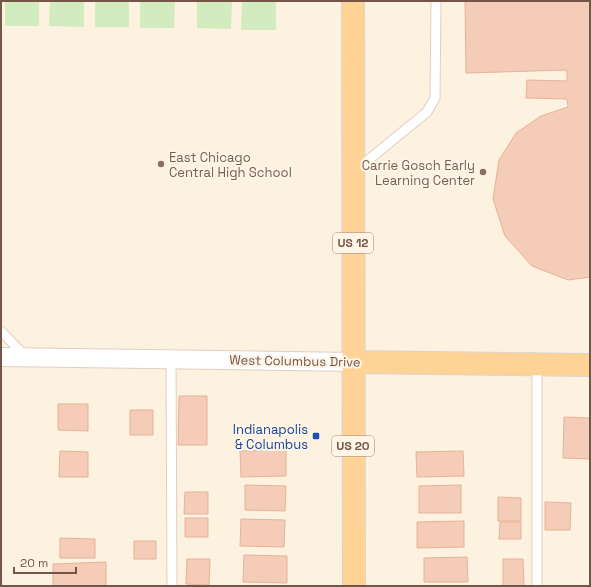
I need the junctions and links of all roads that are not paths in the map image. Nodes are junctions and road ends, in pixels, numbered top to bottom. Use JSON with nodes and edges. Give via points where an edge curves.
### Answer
{"nodes":[{"id":1,"x":352,"y":1,"type":"edge"},
{"id":2,"x":436,"y":1,"type":"edge"},
{"id":3,"x":353,"y":172,"type":"junction"},
{"id":4,"x":1,"y":331,"type":"edge"},
{"id":5,"x":1,"y":357,"type":"edge"},
{"id":6,"x":26,"y":357,"type":"junction"},
{"id":7,"x":171,"y":359,"type":"junction"},
{"id":8,"x":353,"y":362,"type":"junction"},
{"id":9,"x":537,"y":364,"type":"junction"},
{"id":10,"x":590,"y":365,"type":"edge"},
{"id":11,"x":172,"y":586,"type":"edge"},
{"id":12,"x":354,"y":586,"type":"edge"},
{"id":13,"x":537,"y":586,"type":"edge"}],
"edges":[{"from":1,"to":3,"type":"main road","number":"US 12"},
{"from":2,"to":3,"type":"lane","via":[[435,98],[427,112]]},
{"from":3,"to":8,"type":"main road","number":"US 12"},
{"from":4,"to":6,"type":"lane"},
{"from":5,"to":6,"type":"street","name":"West Columbus Drive"},
{"from":6,"to":7,"type":"street","name":"West Columbus Drive"},
{"from":7,"to":8,"type":"street","name":"West Columbus Drive"},
{"from":7,"to":11,"type":"lane"},
{"from":8,"to":9,"type":"main road","name":"West Columbus Drive"},
{"from":8,"to":12,"type":"main road","number":"US 20"},
{"from":9,"to":10,"type":"main road","name":"West Columbus Drive"},
{"from":9,"to":13,"type":"lane"}]}
